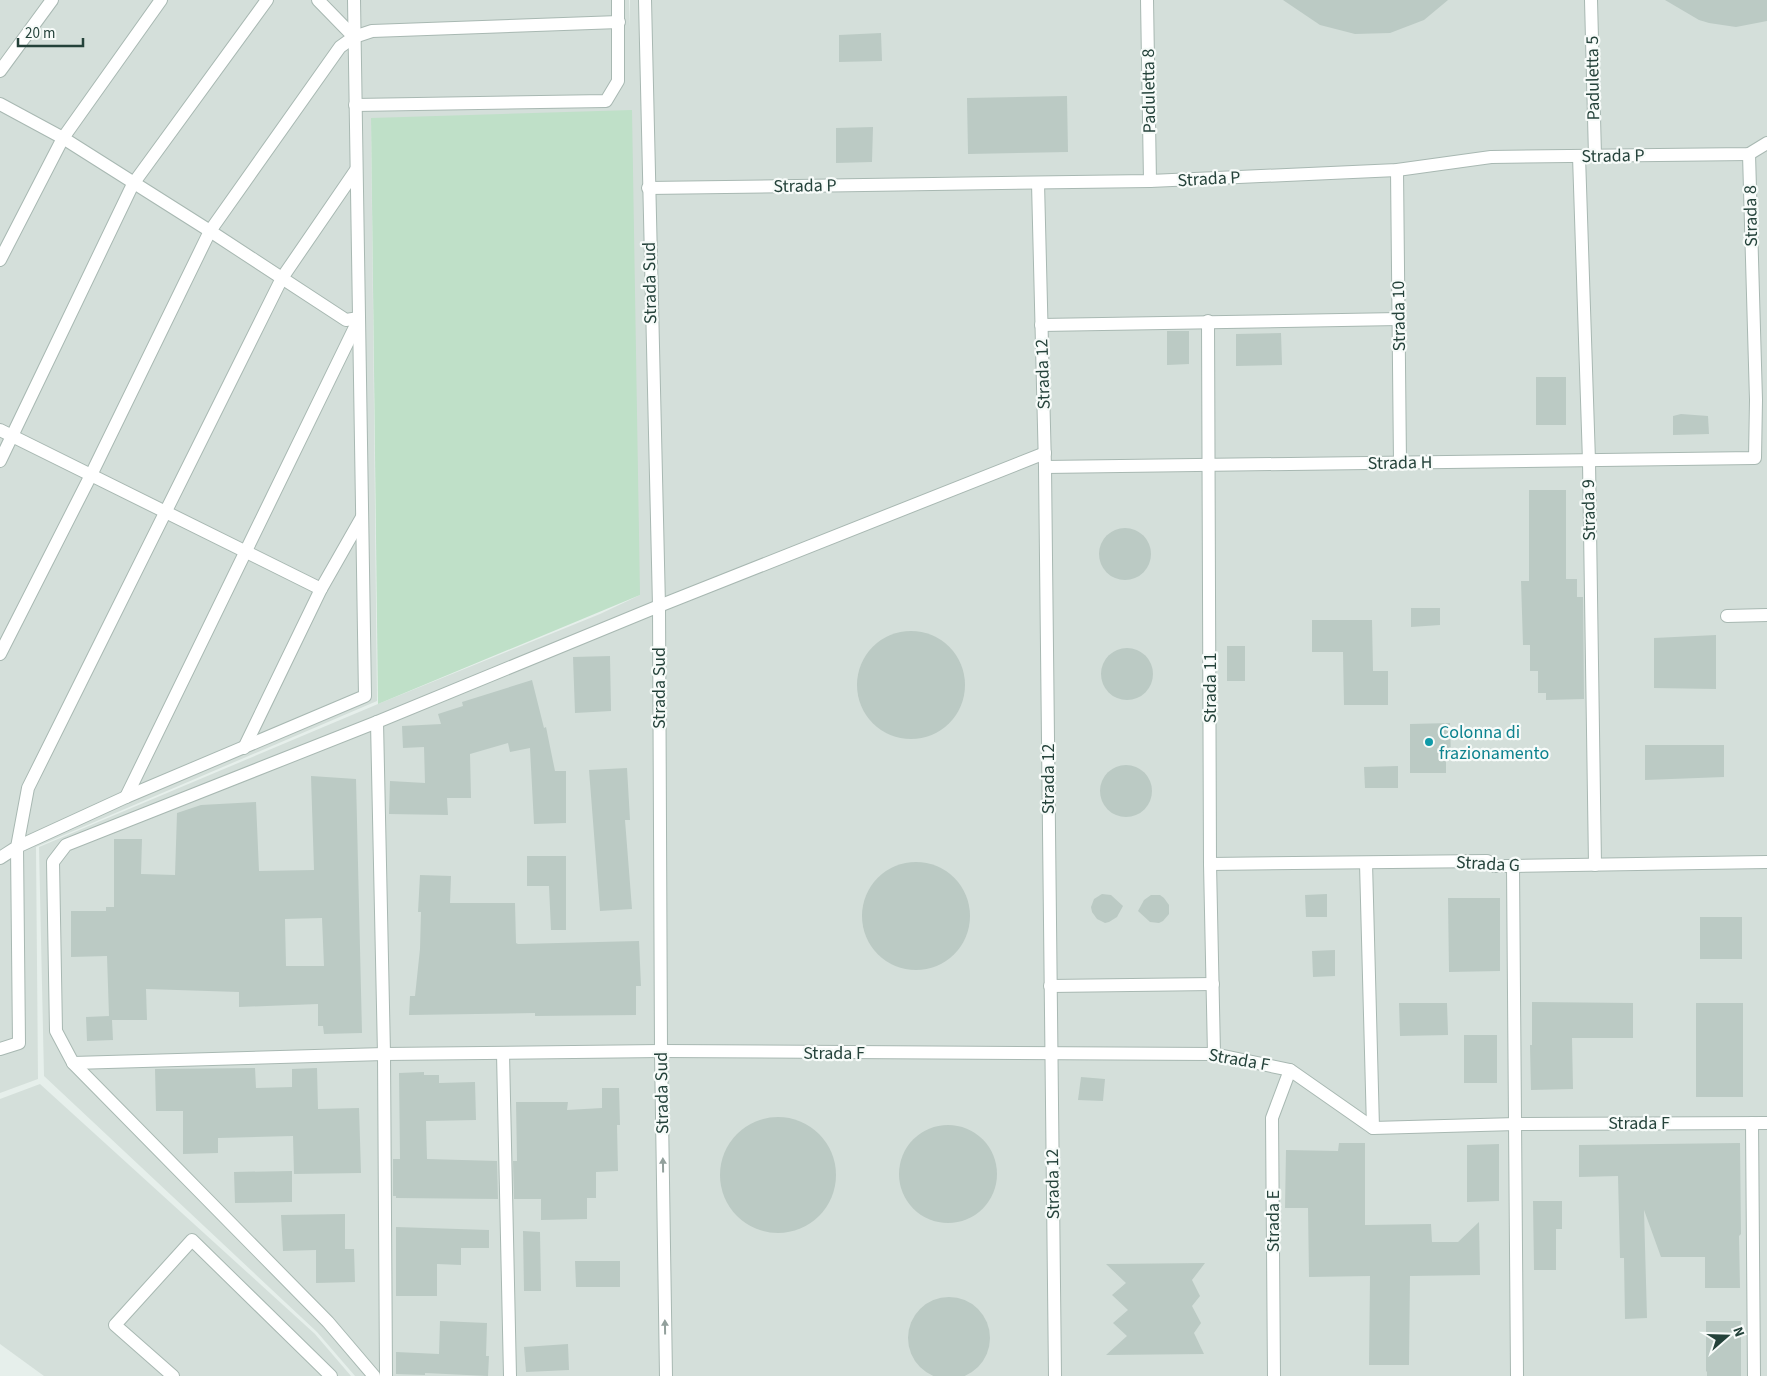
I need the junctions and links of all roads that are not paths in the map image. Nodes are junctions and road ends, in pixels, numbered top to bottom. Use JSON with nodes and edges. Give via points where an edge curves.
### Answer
{"nodes":[{"id":1,"x":52,"y":0,"type":"edge"},
{"id":2,"x":161,"y":0,"type":"edge"},
{"id":3,"x":267,"y":0,"type":"edge"},
{"id":4,"x":318,"y":0,"type":"edge"},
{"id":5,"x":354,"y":0,"type":"edge"},
{"id":6,"x":618,"y":0,"type":"edge"},
{"id":7,"x":645,"y":0,"type":"edge"},
{"id":8,"x":1147,"y":0,"type":"edge"},
{"id":9,"x":1591,"y":0,"type":"edge"},
{"id":10,"x":619,"y":22,"type":"junction"},
{"id":11,"x":354,"y":37,"type":"junction"},
{"id":12,"x":0,"y":71,"type":"edge"},
{"id":13,"x":0,"y":104,"type":"edge"},
{"id":14,"x":355,"y":104,"type":"junction"},
{"id":15,"x":63,"y":138,"type":"junction"},
{"id":16,"x":1767,"y":143,"type":"edge"},
{"id":17,"x":1749,"y":154,"type":"junction"},
{"id":18,"x":1579,"y":156,"type":"junction"},
{"id":19,"x":1595,"y":156,"type":"junction"},
{"id":20,"x":356,"y":170,"type":"junction"},
{"id":21,"x":1397,"y":170,"type":"junction"},
{"id":22,"x":1150,"y":182,"type":"junction"},
{"id":23,"x":1038,"y":183,"type":"junction"},
{"id":24,"x":133,"y":184,"type":"junction"},
{"id":25,"x":648,"y":188,"type":"junction"},
{"id":26,"x":210,"y":231,"type":"junction"},
{"id":27,"x":0,"y":260,"type":"edge"},
{"id":28,"x":282,"y":278,"type":"junction"},
{"id":29,"x":359,"y":318,"type":"junction"},
{"id":30,"x":1399,"y":319,"type":"junction"},
{"id":31,"x":1208,"y":322,"type":"junction"},
{"id":32,"x":1041,"y":325,"type":"junction"},
{"id":33,"x":1761,"y":400,"type":"edge"},
{"id":34,"x":0,"y":430,"type":"edge"},
{"id":35,"x":12,"y":436,"type":"junction"},
{"id":36,"x":1045,"y":453,"type":"junction"},
{"id":37,"x":1754,"y":458,"type":"joint"},
{"id":38,"x":1589,"y":460,"type":"junction"},
{"id":39,"x":0,"y":461,"type":"edge"},
{"id":40,"x":1400,"y":463,"type":"junction"},
{"id":41,"x":1209,"y":465,"type":"junction"},
{"id":42,"x":1046,"y":467,"type":"junction"},
{"id":43,"x":91,"y":475,"type":"junction"},
{"id":44,"x":166,"y":512,"type":"junction"},
{"id":45,"x":362,"y":517,"type":"junction"},
{"id":46,"x":244,"y":551,"type":"junction"},
{"id":47,"x":321,"y":589,"type":"junction"},
{"id":48,"x":659,"y":606,"type":"junction"},
{"id":49,"x":1767,"y":615,"type":"edge"},
{"id":50,"x":1727,"y":616,"type":"dead end"},
{"id":51,"x":0,"y":654,"type":"edge"},
{"id":52,"x":377,"y":722,"type":"junction"},
{"id":53,"x":244,"y":748,"type":"junction"},
{"id":54,"x":126,"y":797,"type":"junction"},
{"id":55,"x":17,"y":847,"type":"junction"},
{"id":56,"x":0,"y":858,"type":"edge"},
{"id":57,"x":1366,"y":862,"type":"junction"},
{"id":58,"x":1767,"y":862,"type":"edge"},
{"id":59,"x":1210,"y":864,"type":"junction"},
{"id":60,"x":1595,"y":865,"type":"junction"},
{"id":61,"x":1513,"y":866,"type":"junction"},
{"id":62,"x":1213,"y":984,"type":"junction"},
{"id":63,"x":1050,"y":986,"type":"junction"},
{"id":64,"x":0,"y":1049,"type":"edge"},
{"id":65,"x":661,"y":1051,"type":"junction"},
{"id":66,"x":503,"y":1053,"type":"junction"},
{"id":67,"x":384,"y":1054,"type":"junction"},
{"id":68,"x":1051,"y":1054,"type":"junction"},
{"id":69,"x":1214,"y":1054,"type":"junction"},
{"id":70,"x":73,"y":1063,"type":"junction"},
{"id":71,"x":1290,"y":1070,"type":"junction"},
{"id":72,"x":1752,"y":1123,"type":"junction"},
{"id":73,"x":1767,"y":1123,"type":"edge"},
{"id":74,"x":1516,"y":1124,"type":"junction"},
{"id":75,"x":1373,"y":1128,"type":"junction"},
{"id":76,"x":173,"y":1376,"type":"edge"},
{"id":77,"x":331,"y":1376,"type":"edge"},
{"id":78,"x":374,"y":1376,"type":"edge"},
{"id":79,"x":386,"y":1376,"type":"edge"},
{"id":80,"x":510,"y":1376,"type":"edge"},
{"id":81,"x":666,"y":1376,"type":"edge"},
{"id":82,"x":1055,"y":1376,"type":"edge"},
{"id":83,"x":1274,"y":1376,"type":"edge"},
{"id":84,"x":1517,"y":1376,"type":"edge"},
{"id":85,"x":1754,"y":1376,"type":"edge"}],
"edges":[{"from":1,"to":12,"type":"lane"},
{"from":2,"to":15,"type":"lane"},
{"from":3,"to":24,"type":"lane"},
{"from":4,"to":11,"type":"lane"},
{"from":5,"to":11,"type":"lane"},
{"from":6,"to":10,"type":"lane"},
{"from":7,"to":25,"type":"lane","name":"Strada Sud"},
{"from":8,"to":22,"type":"lane","name":"Paduletta 8"},
{"from":9,"to":19,"type":"lane","name":"Paduletta 5"},
{"from":10,"to":11,"type":"lane","via":[[372,30]]},
{"from":10,"to":14,"type":"lane","via":[[618,81],[606,101]]},
{"from":11,"to":14,"type":"lane"},
{"from":11,"to":26,"type":"lane","via":[[340,47]]},
{"from":13,"to":15,"type":"lane"},
{"from":14,"to":20,"type":"lane"},
{"from":15,"to":24,"type":"lane"},
{"from":15,"to":27,"type":"lane"},
{"from":16,"to":17,"type":"lane"},
{"from":17,"to":19,"type":"lane","name":"Strada P"},
{"from":17,"to":33,"type":"lane","name":"Strada 8"},
{"from":18,"to":19,"type":"lane","name":"Strada P"},
{"from":18,"to":21,"type":"lane","name":"Strada P","via":[[1491,157]]},
{"from":18,"to":38,"type":"lane","name":"Strada 9"},
{"from":20,"to":28,"type":"lane"},
{"from":20,"to":29,"type":"lane"},
{"from":21,"to":22,"type":"lane","name":"Strada P"},
{"from":21,"to":30,"type":"lane","name":"Strada 10"},
{"from":22,"to":23,"type":"lane","name":"Strada P"},
{"from":23,"to":25,"type":"lane","name":"Strada P"},
{"from":23,"to":32,"type":"lane","name":"Strada 12"},
{"from":24,"to":26,"type":"lane"},
{"from":24,"to":35,"type":"lane"},
{"from":25,"to":48,"type":"lane","name":"Strada Sud"},
{"from":26,"to":28,"type":"lane"},
{"from":26,"to":43,"type":"lane"},
{"from":28,"to":29,"type":"lane","via":[[346,320]]},
{"from":28,"to":44,"type":"lane"},
{"from":29,"to":45,"type":"lane"},
{"from":29,"to":46,"type":"lane"},
{"from":30,"to":31,"type":"lane"},
{"from":30,"to":40,"type":"lane","name":"Strada 10"},
{"from":31,"to":32,"type":"lane"},
{"from":31,"to":41,"type":"lane","name":"Strada 11"},
{"from":32,"to":36,"type":"lane","name":"Strada 12"},
{"from":33,"to":37,"type":"lane","name":"Strada 8"},
{"from":34,"to":35,"type":"lane"},
{"from":35,"to":39,"type":"lane"},
{"from":35,"to":43,"type":"lane"},
{"from":36,"to":42,"type":"lane","name":"Strada 12"},
{"from":36,"to":48,"type":"lane"},
{"from":37,"to":38,"type":"lane","name":"Strada H"},
{"from":38,"to":40,"type":"lane","name":"Strada H"},
{"from":38,"to":60,"type":"lane","name":"Strada 9"},
{"from":40,"to":41,"type":"lane","name":"Strada H"},
{"from":41,"to":42,"type":"lane","name":"Strada H"},
{"from":41,"to":59,"type":"lane","name":"Strada 11"},
{"from":42,"to":63,"type":"lane","name":"Strada 12"},
{"from":43,"to":44,"type":"lane"},
{"from":43,"to":51,"type":"lane"},
{"from":44,"to":46,"type":"lane"},
{"from":44,"to":55,"type":"lane","via":[[28,788]]},
{"from":45,"to":47,"type":"lane"},
{"from":45,"to":53,"type":"lane","via":[[365,696]]},
{"from":46,"to":47,"type":"lane"},
{"from":46,"to":54,"type":"lane"},
{"from":47,"to":53,"type":"lane"},
{"from":48,"to":52,"type":"lane"},
{"from":48,"to":65,"type":"lane","name":"Strada Sud"},
{"from":49,"to":50,"type":"lane"},
{"from":52,"to":67,"type":"lane"},
{"from":52,"to":70,"type":"lane","via":[[66,845],[53,862],[56,1031]]},
{"from":53,"to":54,"type":"lane"},
{"from":54,"to":55,"type":"lane"},
{"from":55,"to":56,"type":"lane"},
{"from":55,"to":64,"type":"lane","via":[[19,1043]]},
{"from":57,"to":59,"type":"lane","name":"Strada G"},
{"from":57,"to":61,"type":"lane","name":"Strada G","via":[[1487,861],[1494,866]]},
{"from":57,"to":75,"type":"lane"},
{"from":58,"to":60,"type":"lane","name":"Strada G"},
{"from":59,"to":62,"type":"lane","name":"Strada 11"},
{"from":60,"to":61,"type":"lane","name":"Strada G"},
{"from":61,"to":74,"type":"lane"},
{"from":62,"to":63,"type":"lane"},
{"from":62,"to":69,"type":"lane","name":"Strada 11"},
{"from":63,"to":68,"type":"lane","name":"Strada 12"},
{"from":65,"to":66,"type":"lane","name":"Strada F"},
{"from":65,"to":68,"type":"lane","name":"Strada F"},
{"from":81,"to":65,"type":"lane","name":"Strada Sud","one_way":true},
{"from":66,"to":67,"type":"lane","name":"Strada F"},
{"from":66,"to":80,"type":"lane"},
{"from":67,"to":70,"type":"lane","name":"Strada F"},
{"from":67,"to":79,"type":"lane"},
{"from":68,"to":69,"type":"lane","name":"Strada F"},
{"from":68,"to":82,"type":"lane","name":"Strada 12"},
{"from":69,"to":71,"type":"lane","name":"Strada F"},
{"from":70,"to":78,"type":"lane","via":[[328,1322]]},
{"from":71,"to":75,"type":"lane","name":"Strada F"},
{"from":71,"to":83,"type":"lane","name":"Strada E","via":[[1272,1118]]},
{"from":72,"to":73,"type":"lane","name":"Strada F"},
{"from":72,"to":74,"type":"lane","name":"Strada F"},
{"from":72,"to":85,"type":"lane"},
{"from":74,"to":75,"type":"lane","name":"Strada F"},
{"from":74,"to":84,"type":"lane"},
{"from":76,"to":77,"type":"lane","via":[[115,1325],[192,1240]]}]}
